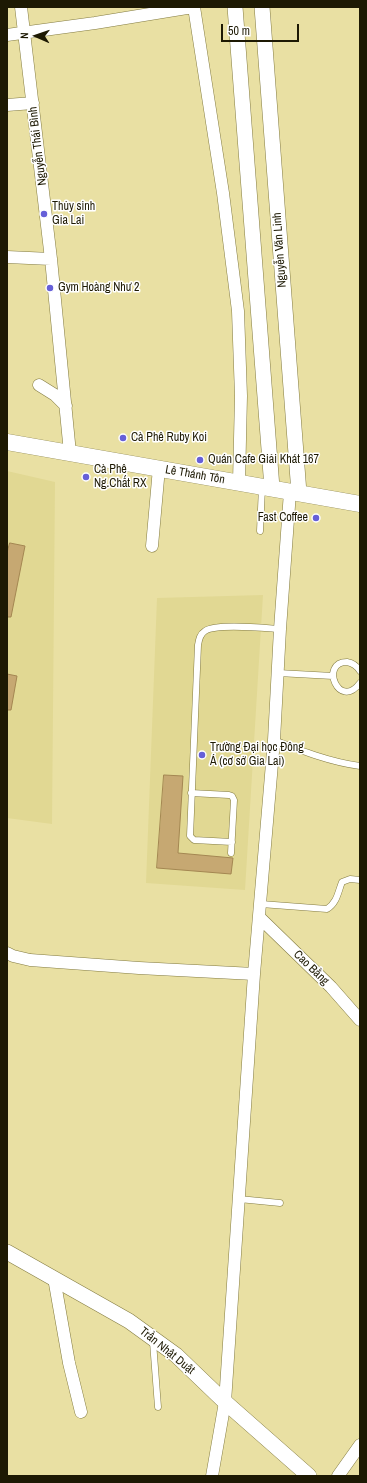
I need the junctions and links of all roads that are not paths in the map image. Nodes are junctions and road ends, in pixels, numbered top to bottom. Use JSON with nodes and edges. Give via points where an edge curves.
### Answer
{"nodes":[{"id":1,"x":21,"y":7,"type":"edge"},
{"id":2,"x":193,"y":7,"type":"edge"},
{"id":3,"x":235,"y":7,"type":"edge"},
{"id":4,"x":262,"y":7,"type":"edge"},
{"id":5,"x":24,"y":32,"type":"junction"},
{"id":6,"x":7,"y":35,"type":"edge"},
{"id":7,"x":33,"y":104,"type":"junction"},
{"id":8,"x":7,"y":105,"type":"edge"},
{"id":9,"x":7,"y":257,"type":"edge"},
{"id":10,"x":51,"y":259,"type":"junction"},
{"id":11,"x":39,"y":386,"type":"dead end"},
{"id":12,"x":66,"y":406,"type":"junction"},
{"id":13,"x":7,"y":442,"type":"edge"},
{"id":14,"x":70,"y":453,"type":"junction"},
{"id":15,"x":159,"y":468,"type":"junction"},
{"id":16,"x":238,"y":482,"type":"junction"},
{"id":17,"x":267,"y":487,"type":"junction"},
{"id":18,"x":294,"y":492,"type":"junction"},
{"id":19,"x":360,"y":504,"type":"edge"},
{"id":20,"x":260,"y":531,"type":"dead end"},
{"id":21,"x":152,"y":546,"type":"dead end"},
{"id":22,"x":280,"y":629,"type":"junction"},
{"id":23,"x":360,"y":671,"type":"edge"},
{"id":24,"x":278,"y":673,"type":"junction"},
{"id":25,"x":333,"y":676,"type":"junction"},
{"id":26,"x":360,"y":683,"type":"edge"},
{"id":27,"x":274,"y":740,"type":"junction"},
{"id":28,"x":360,"y":766,"type":"edge"},
{"id":29,"x":191,"y":793,"type":"junction"},
{"id":30,"x":232,"y":842,"type":"junction"},
{"id":31,"x":231,"y":853,"type":"dead end"},
{"id":32,"x":360,"y":880,"type":"edge"},
{"id":33,"x":261,"y":904,"type":"junction"},
{"id":34,"x":260,"y":918,"type":"junction"},
{"id":35,"x":7,"y":953,"type":"edge"},
{"id":36,"x":254,"y":974,"type":"junction"},
{"id":37,"x":360,"y":1020,"type":"edge"},
{"id":38,"x":239,"y":1199,"type":"junction"},
{"id":39,"x":280,"y":1203,"type":"dead end"},
{"id":40,"x":7,"y":1252,"type":"edge"},
{"id":41,"x":54,"y":1278,"type":"junction"},
{"id":42,"x":153,"y":1338,"type":"junction"},
{"id":43,"x":225,"y":1402,"type":"junction"},
{"id":44,"x":158,"y":1408,"type":"dead end"},
{"id":45,"x":81,"y":1412,"type":"dead end"},
{"id":46,"x":360,"y":1445,"type":"edge"},
{"id":47,"x":212,"y":1476,"type":"edge"},
{"id":48,"x":309,"y":1476,"type":"edge"},
{"id":49,"x":338,"y":1476,"type":"edge"}],
"edges":[{"from":1,"to":5,"type":"street","name":"Nguyễn Thái Bình"},
{"from":2,"to":5,"type":"street"},
{"from":2,"to":16,"type":"street","via":[[223,193],[238,311],[241,396]]},
{"from":3,"to":17,"type":"street"},
{"from":4,"to":18,"type":"street","name":"Nguyễn Văn Linh"},
{"from":5,"to":6,"type":"street"},
{"from":5,"to":7,"type":"street","name":"Nguyễn Thái Bình"},
{"from":7,"to":8,"type":"street"},
{"from":7,"to":10,"type":"street","name":"Nguyễn Thái Bình"},
{"from":9,"to":10,"type":"street"},
{"from":10,"to":12,"type":"street","name":"Nguyễn Thái Bình"},
{"from":11,"to":12,"type":"street"},
{"from":12,"to":14,"type":"street","name":"Nguyễn Thái Bình"},
{"from":13,"to":14,"type":"main road","name":"Lê Thánh Tôn"},
{"from":14,"to":15,"type":"main road","name":"Lê Thánh Tôn"},
{"from":15,"to":16,"type":"main road","name":"Lê Thánh Tôn"},
{"from":15,"to":21,"type":"street"},
{"from":16,"to":17,"type":"main road","name":"Lê Thánh Tôn"},
{"from":17,"to":18,"type":"main road","name":"Lê Thánh Tôn"},
{"from":17,"to":20,"type":"lane"},
{"from":18,"to":19,"type":"main road","name":"Lê Thánh Tôn"},
{"from":18,"to":22,"type":"street"},
{"from":22,"to":24,"type":"street"},
{"from":22,"to":29,"type":"lane","via":[[212,628],[200,637]]},
{"from":23,"to":25,"type":"lane","via":[[354,664],[342,663],[334,671]]},
{"from":24,"to":25,"type":"lane"},
{"from":24,"to":27,"type":"street"},
{"from":25,"to":26,"type":"lane","via":[[334,682],[341,690],[352,690]]},
{"from":27,"to":28,"type":"lane","via":[[328,760]]},
{"from":27,"to":33,"type":"street"},
{"from":29,"to":30,"type":"lane","via":[[191,839]]},
{"from":29,"to":30,"type":"lane","via":[[232,796]]},
{"from":30,"to":31,"type":"lane"},
{"from":32,"to":33,"type":"lane","via":[[350,879],[342,882],[336,898],[327,909]]},
{"from":33,"to":34,"type":"street"},
{"from":34,"to":36,"type":"street"},
{"from":34,"to":37,"type":"street","name":"Cao Bằng","via":[[331,987]]},
{"from":35,"to":36,"type":"street","via":[[38,960]]},
{"from":36,"to":38,"type":"street"},
{"from":38,"to":39,"type":"lane"},
{"from":38,"to":43,"type":"street"},
{"from":40,"to":41,"type":"street","name":"Trần Nhật Duật"},
{"from":41,"to":42,"type":"street","name":"Trần Nhật Duật","via":[[129,1321]]},
{"from":41,"to":45,"type":"street","via":[[69,1363]]},
{"from":42,"to":43,"type":"street","name":"Trần Nhật Duật","via":[[176,1355]]},
{"from":42,"to":44,"type":"lane"},
{"from":43,"to":47,"type":"street"},
{"from":43,"to":48,"type":"street","name":"Trần Nhật Duật"},
{"from":46,"to":49,"type":"street"}]}
